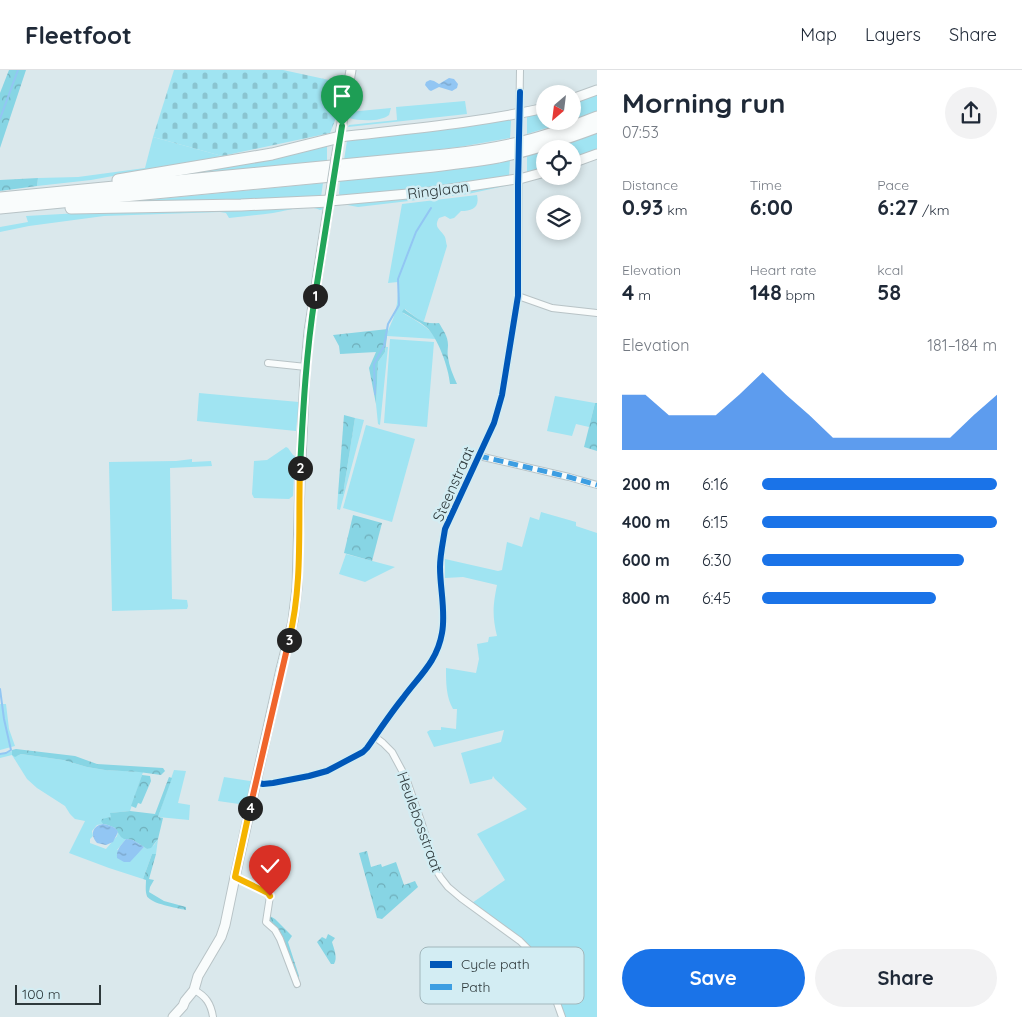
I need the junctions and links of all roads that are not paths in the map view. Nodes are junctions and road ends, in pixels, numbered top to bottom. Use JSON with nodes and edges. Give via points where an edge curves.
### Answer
{"nodes":[{"id":1,"x":351,"y":70,"type":"edge"},
{"id":2,"x":520,"y":70,"type":"edge"},
{"id":3,"x":597,"y":90,"type":"edge"},
{"id":4,"x":581,"y":96,"type":"edge"},
{"id":5,"x":536,"y":110,"type":"edge"},
{"id":6,"x":520,"y":114,"type":"junction"},
{"id":7,"x":597,"y":117,"type":"edge"},
{"id":8,"x":597,"y":127,"type":"edge"},
{"id":9,"x":340,"y":137,"type":"junction"},
{"id":10,"x":597,"y":154,"type":"edge"},
{"id":11,"x":581,"y":160,"type":"edge"},
{"id":12,"x":536,"y":175,"type":"edge"},
{"id":13,"x":518,"y":178,"type":"junction"},
{"id":14,"x":0,"y":198,"type":"edge"},
{"id":15,"x":45,"y":199,"type":"junction"},
{"id":16,"x":330,"y":201,"type":"junction"},
{"id":17,"x":0,"y":208,"type":"edge"},
{"id":18,"x":518,"y":296,"type":"junction"},
{"id":19,"x":597,"y":313,"type":"edge"},
{"id":20,"x":268,"y":363,"type":"dead end"},
{"id":21,"x":306,"y":367,"type":"junction"},
{"id":22,"x":479,"y":456,"type":"junction"},
{"id":23,"x":597,"y":485,"type":"edge"},
{"id":24,"x":375,"y":737,"type":"junction"},
{"id":25,"x":256,"y":782,"type":"junction"},
{"id":26,"x":235,"y":877,"type":"junction"},
{"id":27,"x":526,"y":947,"type":"edge"},
{"id":28,"x":297,"y":984,"type":"dead end"},
{"id":29,"x":197,"y":991,"type":"junction"},
{"id":30,"x":557,"y":1004,"type":"edge"},
{"id":31,"x":173,"y":1017,"type":"edge"},
{"id":32,"x":212,"y":1017,"type":"edge"},
{"id":33,"x":562,"y":1017,"type":"edge"}],
"edges":[{"from":1,"to":9,"type":"street"},
{"from":2,"to":6,"type":"street","name":"Steenstraat"},
{"from":3,"to":4,"type":"street"},
{"from":5,"to":6,"type":"street"},
{"from":6,"to":9,"type":"street"},
{"from":6,"to":13,"type":"street","name":"Steenstraat","bridge":true},
{"from":7,"to":15,"type":"highway","via":[[528,140],[445,156]]},
{"from":8,"to":15,"type":"highway","via":[[528,150],[472,161]]},
{"from":9,"to":15,"type":"highway","via":[[272,154],[66,188]]},
{"from":9,"to":16,"type":"street","bridge":true},
{"from":10,"to":11,"type":"street"},
{"from":12,"to":13,"type":"street","name":"Ringlaan"},
{"from":13,"to":16,"type":"street","name":"Ringlaan","via":[[430,192]]},
{"from":13,"to":18,"type":"street","name":"Steenstraat"},
{"from":14,"to":15,"type":"highway"},
{"from":15,"to":16,"type":"highway","via":[[73,208]]},
{"from":15,"to":17,"type":"highway"},
{"from":16,"to":21,"type":"street"},
{"from":18,"to":19,"type":"street","via":[[552,308]]},
{"from":18,"to":22,"type":"street","name":"Steenstraat","via":[[502,395]]},
{"from":20,"to":21,"type":"street"},
{"from":21,"to":25,"type":"street","via":[[297,588],[293,621]]},
{"from":22,"to":23,"type":"street"},
{"from":22,"to":24,"type":"street","name":"Steenstraat","via":[[445,529],[440,568],[442,632],[439,647],[429,666]]},
{"from":24,"to":25,"type":"street","name":"Steenstraat","via":[[363,752],[327,771],[273,783]]},
{"from":24,"to":27,"type":"street","name":"Heulebosstraat","via":[[392,752],[406,778],[441,878],[461,898]]},
{"from":25,"to":26,"type":"street"},
{"from":26,"to":28,"type":"street","via":[[270,896],[266,922],[280,939]]},
{"from":26,"to":29,"type":"street","via":[[225,925]]},
{"from":29,"to":31,"type":"street"},
{"from":29,"to":32,"type":"street","via":[[206,998]]},
{"from":30,"to":33,"type":"street","name":"Heulebosstraat"}]}
